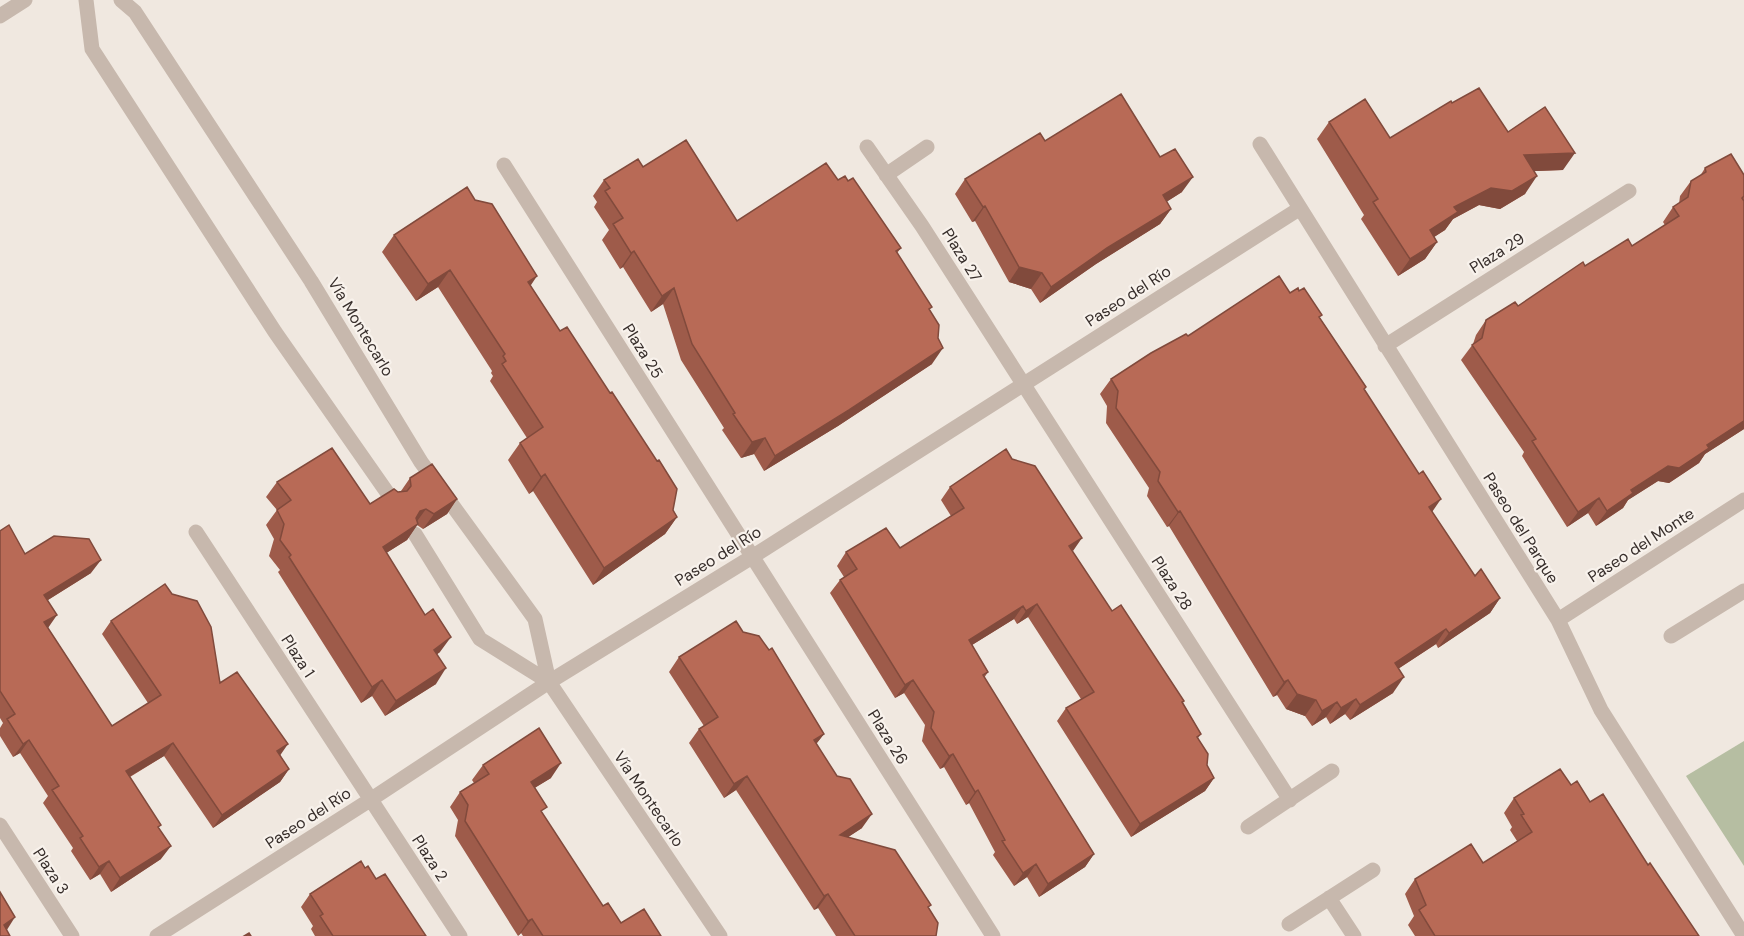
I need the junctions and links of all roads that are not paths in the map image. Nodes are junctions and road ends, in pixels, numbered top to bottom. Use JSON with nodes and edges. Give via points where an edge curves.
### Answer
{"nodes":[{"id":1,"x":25,"y":0,"type":"edge"},
{"id":2,"x":86,"y":0,"type":"edge"},
{"id":3,"x":121,"y":0,"type":"edge"},
{"id":4,"x":0,"y":16,"type":"edge"},
{"id":5,"x":1260,"y":144,"type":"dead end"},
{"id":6,"x":867,"y":147,"type":"dead end"},
{"id":7,"x":927,"y":147,"type":"dead end"},
{"id":8,"x":504,"y":165,"type":"dead end"},
{"id":9,"x":886,"y":175,"type":"junction"},
{"id":10,"x":1629,"y":191,"type":"dead end"},
{"id":11,"x":1299,"y":209,"type":"junction"},
{"id":12,"x":1385,"y":346,"type":"junction"},
{"id":13,"x":1023,"y":385,"type":"junction"},
{"id":14,"x":392,"y":498,"type":"edge"},
{"id":15,"x":1744,"y":500,"type":"edge"},
{"id":16,"x":196,"y":532,"type":"dead end"},
{"id":17,"x":415,"y":534,"type":"edge"},
{"id":18,"x":752,"y":557,"type":"junction"},
{"id":19,"x":1744,"y":591,"type":"edge"},
{"id":20,"x":1558,"y":620,"type":"junction"},
{"id":21,"x":1671,"y":636,"type":"dead end"},
{"id":22,"x":549,"y":682,"type":"junction"},
{"id":23,"x":1332,"y":771,"type":"dead end"},
{"id":24,"x":370,"y":800,"type":"junction"},
{"id":25,"x":1290,"y":800,"type":"junction"},
{"id":26,"x":0,"y":825,"type":"edge"},
{"id":27,"x":1248,"y":827,"type":"dead end"},
{"id":28,"x":1373,"y":870,"type":"dead end"},
{"id":29,"x":1329,"y":898,"type":"junction"},
{"id":30,"x":1289,"y":924,"type":"dead end"},
{"id":31,"x":72,"y":936,"type":"edge"},
{"id":32,"x":157,"y":936,"type":"edge"},
{"id":33,"x":459,"y":936,"type":"edge"},
{"id":34,"x":720,"y":936,"type":"edge"},
{"id":35,"x":993,"y":936,"type":"edge"},
{"id":36,"x":1354,"y":936,"type":"edge"},
{"id":37,"x":1744,"y":936,"type":"edge"}],
"edges":[{"from":1,"to":4,"type":"street"},
{"from":2,"to":14,"type":"street","via":[[92,49],[275,332]]},
{"from":3,"to":22,"type":"street","name":"Vía Montecarlo","via":[[135,12],[311,280],[421,462],[535,619]]},
{"from":5,"to":11,"type":"street","name":"Paseo del Parque"},
{"from":6,"to":9,"type":"street","name":"Plaza 27"},
{"from":7,"to":9,"type":"street"},
{"from":8,"to":18,"type":"street","name":"Plaza 25"},
{"from":9,"to":13,"type":"street","name":"Plaza 27"},
{"from":10,"to":12,"type":"street","name":"Plaza 29"},
{"from":11,"to":12,"type":"street","name":"Paseo del Parque"},
{"from":11,"to":13,"type":"street","name":"Paseo del Río"},
{"from":12,"to":20,"type":"street","name":"Paseo del Parque"},
{"from":13,"to":18,"type":"street","name":"Paseo del Río"},
{"from":13,"to":25,"type":"street","name":"Plaza 28"},
{"from":15,"to":20,"type":"street","name":"Paseo del Monte"},
{"from":16,"to":24,"type":"street","name":"Plaza 1"},
{"from":17,"to":22,"type":"street","name":"Vía Montecarlo","via":[[480,639]]},
{"from":18,"to":22,"type":"street","name":"Paseo del Río"},
{"from":18,"to":35,"type":"street","name":"Plaza 26"},
{"from":19,"to":21,"type":"street"},
{"from":20,"to":37,"type":"street","name":"Paseo del Parque","via":[[1601,710]]},
{"from":22,"to":24,"type":"street","name":"Paseo del Río"},
{"from":22,"to":34,"type":"street","name":"Vía Montecarlo"},
{"from":23,"to":25,"type":"street"},
{"from":24,"to":32,"type":"street","name":"Paseo del Río"},
{"from":24,"to":33,"type":"street","name":"Plaza 2"},
{"from":25,"to":27,"type":"street"},
{"from":26,"to":31,"type":"street","name":"Plaza 3"},
{"from":28,"to":29,"type":"street"},
{"from":29,"to":30,"type":"street"},
{"from":29,"to":36,"type":"street"}]}
